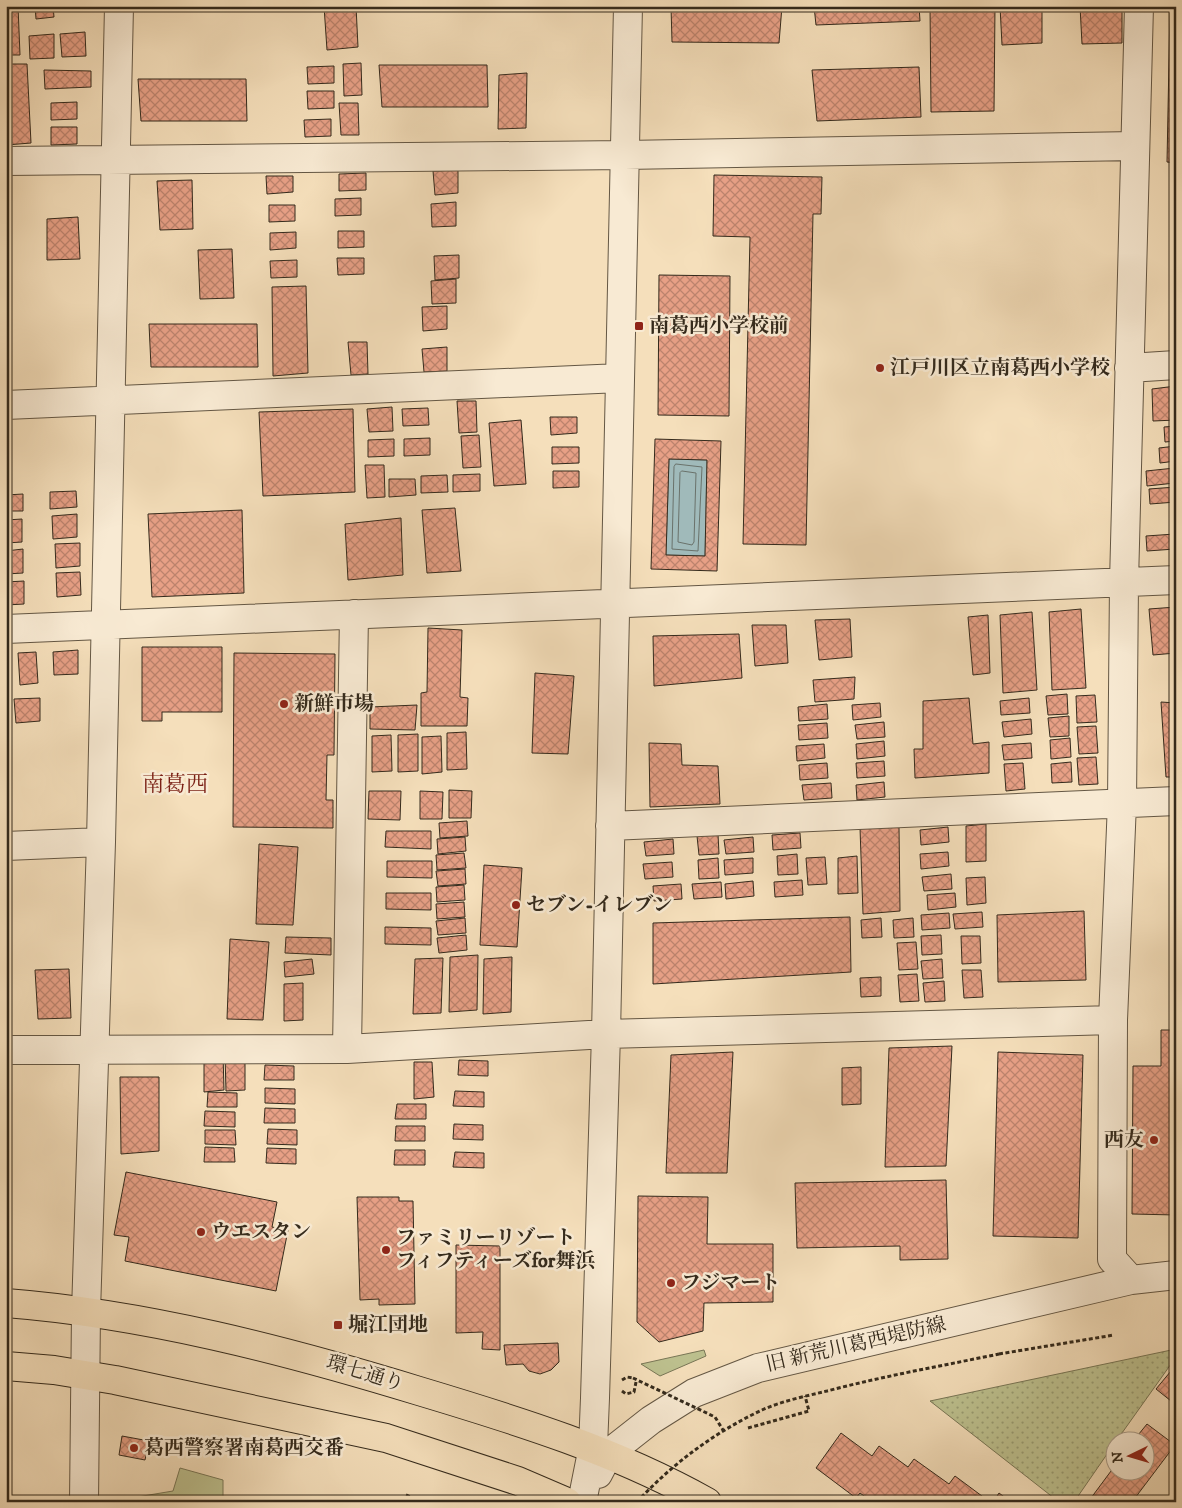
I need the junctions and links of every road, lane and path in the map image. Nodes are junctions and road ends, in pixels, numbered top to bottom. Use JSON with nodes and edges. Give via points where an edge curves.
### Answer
{"nodes":[{"id":1,"x":119,"y":6,"type":"edge"},
{"id":2,"x":628,"y":6,"type":"edge"},
{"id":3,"x":1139,"y":6,"type":"edge"},
{"id":4,"x":1135,"y":146,"type":"junction"},
{"id":5,"x":625,"y":155,"type":"junction"},
{"id":6,"x":116,"y":160,"type":"junction"},
{"id":7,"x":6,"y":161,"type":"edge"},
{"id":8,"x":1176,"y":365,"type":"edge"},
{"id":9,"x":1129,"y":368,"type":"junction"},
{"id":10,"x":620,"y":378,"type":"junction"},
{"id":11,"x":111,"y":401,"type":"junction"},
{"id":12,"x":6,"y":405,"type":"edge"},
{"id":13,"x":1176,"y":580,"type":"edge"},
{"id":14,"x":1124,"y":582,"type":"junction"},
{"id":15,"x":615,"y":605,"type":"junction"},
{"id":16,"x":354,"y":614,"type":"junction"},
{"id":17,"x":106,"y":625,"type":"junction"},
{"id":18,"x":6,"y":629,"type":"edge"},
{"id":19,"x":1176,"y":801,"type":"edge"},
{"id":20,"x":1122,"y":803,"type":"junction"},
{"id":21,"x":610,"y":826,"type":"junction"},
{"id":22,"x":101,"y":842,"type":"junction"},
{"id":23,"x":6,"y":846,"type":"edge"},
{"id":24,"x":1113,"y":1020,"type":"junction"},
{"id":25,"x":606,"y":1034,"type":"junction"},
{"id":26,"x":96,"y":1048,"type":"junction"},
{"id":27,"x":347,"y":1049,"type":"junction"},
{"id":28,"x":6,"y":1050,"type":"edge"},
{"id":29,"x":1176,"y":1274,"type":"edge"},
{"id":30,"x":1131,"y":1280,"type":"junction"},
{"id":31,"x":6,"y":1303,"type":"edge"},
{"id":32,"x":86,"y":1312,"type":"junction"},
{"id":33,"x":1114,"y":1335,"type":"dead end"},
{"id":34,"x":6,"y":1366,"type":"edge"},
{"id":35,"x":85,"y":1375,"type":"junction"},
{"id":36,"x":636,"y":1382,"type":"dead end"},
{"id":37,"x":805,"y":1396,"type":"junction"},
{"id":38,"x":748,"y":1428,"type":"dead end"},
{"id":39,"x":723,"y":1430,"type":"junction"},
{"id":40,"x":601,"y":1450,"type":"junction"},
{"id":41,"x":406,"y":1496,"type":"dead end"},
{"id":42,"x":84,"y":1502,"type":"edge"},
{"id":43,"x":423,"y":1502,"type":"edge"},
{"id":44,"x":567,"y":1502,"type":"edge"},
{"id":45,"x":582,"y":1502,"type":"edge"},
{"id":46,"x":637,"y":1502,"type":"edge"},
{"id":47,"x":707,"y":1502,"type":"edge"}],
"edges":[{"from":1,"to":6,"type":"street"},
{"from":2,"to":5,"type":"street"},
{"from":3,"to":4,"type":"street"},
{"from":4,"to":5,"type":"street"},
{"from":4,"to":9,"type":"street"},
{"from":5,"to":6,"type":"street"},
{"from":5,"to":10,"type":"street"},
{"from":6,"to":7,"type":"street"},
{"from":6,"to":11,"type":"street"},
{"from":8,"to":9,"type":"street"},
{"from":9,"to":14,"type":"street"},
{"from":10,"to":11,"type":"street"},
{"from":10,"to":15,"type":"street"},
{"from":11,"to":12,"type":"street"},
{"from":11,"to":17,"type":"street"},
{"from":13,"to":14,"type":"street"},
{"from":14,"to":15,"type":"street"},
{"from":14,"to":20,"type":"street"},
{"from":15,"to":16,"type":"street"},
{"from":15,"to":21,"type":"street"},
{"from":16,"to":17,"type":"street"},
{"from":16,"to":27,"type":"street"},
{"from":17,"to":18,"type":"street"},
{"from":17,"to":22,"type":"street"},
{"from":19,"to":20,"type":"street"},
{"from":20,"to":21,"type":"street"},
{"from":20,"to":24,"type":"street"},
{"from":21,"to":25,"type":"street"},
{"from":22,"to":23,"type":"street"},
{"from":22,"to":26,"type":"street"},
{"from":24,"to":25,"type":"street"},
{"from":24,"to":30,"type":"street","via":[[1112,1259]]},
{"from":25,"to":27,"type":"street"},
{"from":25,"to":40,"type":"street"},
{"from":26,"to":27,"type":"street"},
{"from":26,"to":28,"type":"street"},
{"from":26,"to":32,"type":"street"},
{"from":29,"to":30,"type":"street","name":"旧 新荒川葛西堤防線"},
{"from":30,"to":40,"type":"street","name":"旧 新荒川葛西堤防線","via":[[758,1368],[694,1393]]},
{"from":31,"to":32,"type":"main road","name":"環七通り"},
{"from":32,"to":35,"type":"street"},
{"from":32,"to":40,"type":"main road","name":"環七通り","via":[[318,1360],[536,1426]]},
{"from":33,"to":37,"type":"path","bridge":true,"via":[[998,1354]]},
{"from":34,"to":35,"type":"main road"},
{"from":35,"to":42,"type":"street"},
{"from":35,"to":44,"type":"main road","via":[[386,1438],[518,1482]]},
{"from":36,"to":39,"type":"path","bridge":true,"via":[[634,1392],[626,1394],[622,1391],[622,1380],[633,1378],[715,1417]]},
{"from":37,"to":38,"type":"path","via":[[809,1410]]},
{"from":37,"to":39,"type":"path","bridge":true,"via":[[763,1409]]},
{"from":39,"to":46,"type":"path","bridge":true,"via":[[680,1461]]},
{"from":40,"to":45,"type":"street","name":"旧 新荒川葛西堤防線"},
{"from":40,"to":47,"type":"main road","name":"環七通り","via":[[676,1484]]},
{"from":41,"to":43,"type":"path"}]}
